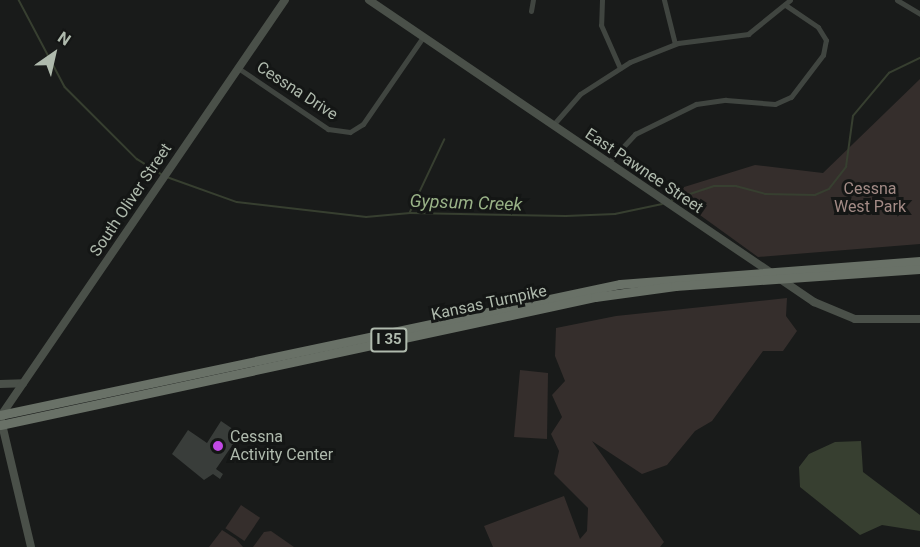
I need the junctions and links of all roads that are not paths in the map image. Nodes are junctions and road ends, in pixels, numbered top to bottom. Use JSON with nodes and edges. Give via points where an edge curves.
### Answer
{"nodes":[{"id":1,"x":285,"y":0,"type":"edge"},
{"id":2,"x":369,"y":0,"type":"edge"},
{"id":3,"x":532,"y":0,"type":"edge"},
{"id":4,"x":602,"y":0,"type":"edge"},
{"id":5,"x":664,"y":0,"type":"edge"},
{"id":6,"x":790,"y":0,"type":"edge"},
{"id":7,"x":897,"y":0,"type":"edge"},
{"id":8,"x":785,"y":5,"type":"junction"},
{"id":9,"x":531,"y":11,"type":"dead end"},
{"id":10,"x":920,"y":14,"type":"edge"},
{"id":11,"x":423,"y":37,"type":"junction"},
{"id":12,"x":675,"y":44,"type":"junction"},
{"id":13,"x":238,"y":68,"type":"junction"},
{"id":14,"x":620,"y":68,"type":"junction"},
{"id":15,"x":553,"y":125,"type":"junction"},
{"id":16,"x":608,"y":163,"type":"junction"},
{"id":17,"x":920,"y":261,"type":"edge"},
{"id":18,"x":920,"y":269,"type":"edge"},
{"id":19,"x":920,"y":319,"type":"edge"},
{"id":20,"x":23,"y":383,"type":"junction"},
{"id":21,"x":0,"y":384,"type":"edge"},
{"id":22,"x":0,"y":416,"type":"edge"},
{"id":23,"x":0,"y":425,"type":"edge"},
{"id":24,"x":31,"y":547,"type":"edge"}],
"edges":[{"from":1,"to":13,"type":"main road","name":"South Oliver Street"},
{"from":2,"to":11,"type":"main road","name":"East Pawnee Street"},
{"from":3,"to":9,"type":"street"},
{"from":4,"to":14,"type":"street","via":[[601,25]]},
{"from":5,"to":12,"type":"street"},
{"from":6,"to":8,"type":"street"},
{"from":7,"to":10,"type":"street"},
{"from":8,"to":12,"type":"street","via":[[748,33]]},
{"from":8,"to":16,"type":"street","via":[[818,27],[826,40],[823,55],[791,97],[775,104],[726,100],[696,105],[635,134]]},
{"from":11,"to":13,"type":"street","name":"Cessna Drive","via":[[363,124],[342,132],[328,129]]},
{"from":11,"to":15,"type":"main road","name":"East Pawnee Street"},
{"from":12,"to":14,"type":"street"},
{"from":13,"to":20,"type":"main road","name":"South Oliver Street"},
{"from":14,"to":15,"type":"street","via":[[580,94]]},
{"from":15,"to":16,"type":"main road","name":"East Pawnee Street"},
{"from":16,"to":19,"type":"main road","name":"East Pawnee Street","via":[[831,311],[866,320]]},
{"from":17,"to":22,"type":"highway","name":"Kansas Turnpike","number":"I 35","via":[[740,272],[566,293]]},
{"from":18,"to":23,"type":"highway","name":"Kansas Turnpike","number":"I 35","via":[[595,297]]},
{"from":20,"to":21,"type":"main road"},
{"from":20,"to":22,"type":"main road","name":"South Oliver Street"},
{"from":22,"to":24,"type":"main road"}]}
